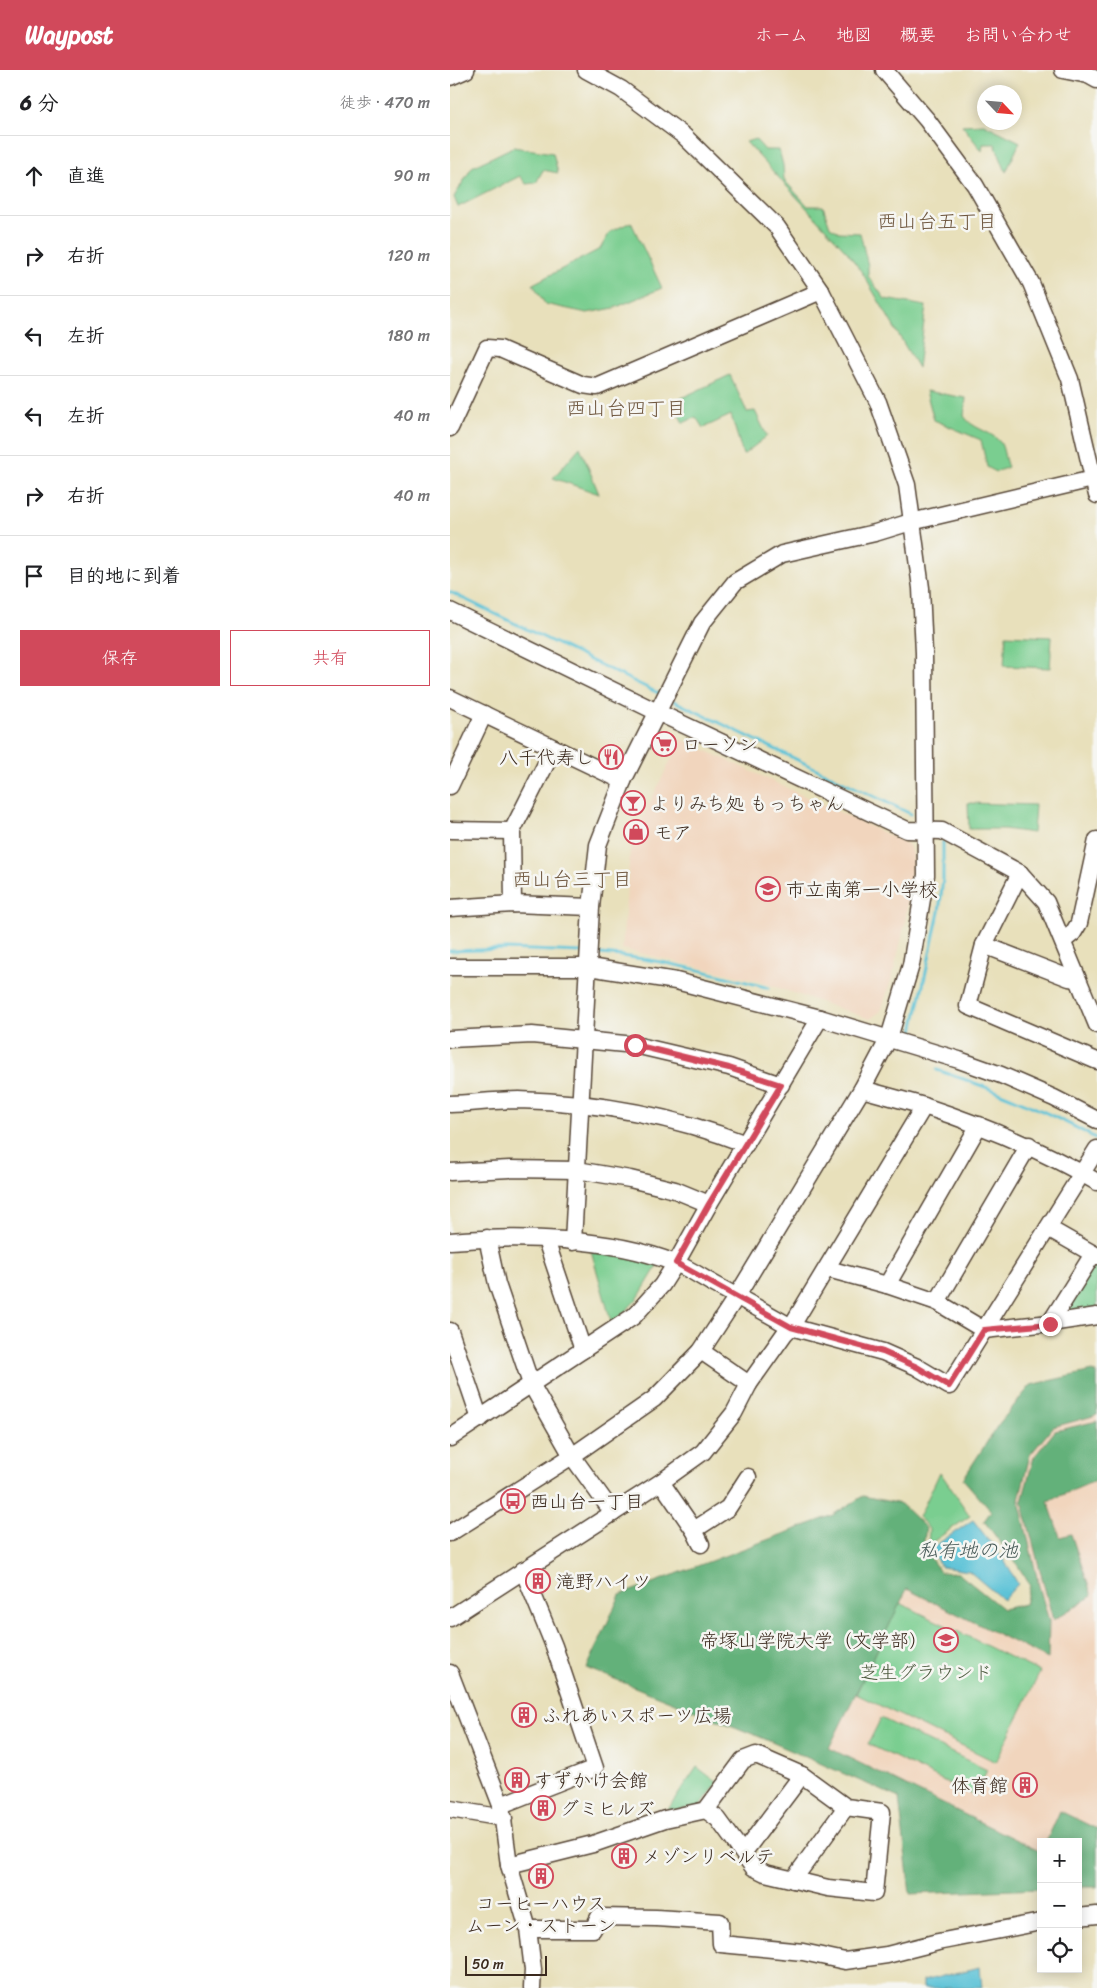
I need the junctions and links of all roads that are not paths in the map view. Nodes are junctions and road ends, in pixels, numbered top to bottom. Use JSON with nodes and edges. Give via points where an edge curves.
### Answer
{"nodes":[{"id":1,"x":466,"y":70,"type":"edge"},
{"id":2,"x":586,"y":70,"type":"edge"},
{"id":3,"x":884,"y":70,"type":"edge"},
{"id":4,"x":1063,"y":70,"type":"edge"},
{"id":5,"x":450,"y":77,"type":"edge"},
{"id":6,"x":1097,"y":80,"type":"edge"},
{"id":7,"x":821,"y":291,"type":"junction"},
{"id":8,"x":450,"y":428,"type":"edge"},
{"id":9,"x":1096,"y":484,"type":"edge"},
{"id":10,"x":911,"y":522,"type":"junction"},
{"id":11,"x":450,"y":611,"type":"edge"},
{"id":12,"x":450,"y":698,"type":"edge"},
{"id":13,"x":657,"y":712,"type":"junction"},
{"id":14,"x":484,"y":714,"type":"junction"},
{"id":15,"x":554,"y":748,"type":"junction"},
{"id":16,"x":623,"y":781,"type":"junction"},
{"id":17,"x":450,"y":786,"type":"edge"},
{"id":18,"x":450,"y":830,"type":"edge"},
{"id":19,"x":926,"y":830,"type":"junction"},
{"id":20,"x":512,"y":831,"type":"junction"},
{"id":21,"x":1097,"y":840,"type":"edge"},
{"id":22,"x":1020,"y":873,"type":"junction"},
{"id":23,"x":513,"y":904,"type":"junction"},
{"id":24,"x":450,"y":908,"type":"edge"},
{"id":25,"x":591,"y":908,"type":"junction"},
{"id":26,"x":1063,"y":941,"type":"junction"},
{"id":27,"x":984,"y":945,"type":"junction"},
{"id":28,"x":450,"y":967,"type":"edge"},
{"id":29,"x":589,"y":967,"type":"junction"},
{"id":30,"x":1077,"y":979,"type":"junction"},
{"id":31,"x":820,"y":1018,"type":"junction"},
{"id":32,"x":1097,"y":1025,"type":"edge"},
{"id":33,"x":889,"y":1038,"type":"junction"},
{"id":34,"x":450,"y":1039,"type":"edge"},
{"id":35,"x":585,"y":1039,"type":"junction"},
{"id":36,"x":1097,"y":1061,"type":"edge"},
{"id":37,"x":781,"y":1085,"type":"junction"},
{"id":38,"x":862,"y":1088,"type":"junction"},
{"id":39,"x":450,"y":1104,"type":"edge"},
{"id":40,"x":582,"y":1104,"type":"junction"},
{"id":41,"x":924,"y":1106,"type":"junction"},
{"id":42,"x":1097,"y":1120,"type":"edge"},
{"id":43,"x":979,"y":1124,"type":"junction"},
{"id":44,"x":746,"y":1144,"type":"junction"},
{"id":45,"x":1029,"y":1145,"type":"junction"},
{"id":46,"x":1097,"y":1149,"type":"edge"},
{"id":47,"x":577,"y":1170,"type":"junction"},
{"id":48,"x":450,"y":1172,"type":"edge"},
{"id":49,"x":1082,"y":1173,"type":"junction"},
{"id":50,"x":1097,"y":1182,"type":"edge"},
{"id":51,"x":709,"y":1204,"type":"junction"},
{"id":52,"x":1048,"y":1228,"type":"junction"},
{"id":53,"x":488,"y":1238,"type":"junction"},
{"id":54,"x":546,"y":1240,"type":"junction"},
{"id":55,"x":450,"y":1241,"type":"edge"},
{"id":56,"x":573,"y":1242,"type":"junction"},
{"id":57,"x":1095,"y":1255,"type":"edge"},
{"id":58,"x":676,"y":1263,"type":"junction"},
{"id":59,"x":828,"y":1269,"type":"junction"},
{"id":60,"x":887,"y":1285,"type":"junction"},
{"id":61,"x":737,"y":1296,"type":"junction"},
{"id":62,"x":936,"y":1302,"type":"junction"},
{"id":63,"x":1097,"y":1316,"type":"edge"},
{"id":64,"x":1050,"y":1324,"type":"junction"},
{"id":65,"x":791,"y":1327,"type":"junction"},
{"id":66,"x":984,"y":1330,"type":"junction"},
{"id":67,"x":450,"y":1331,"type":"edge"},
{"id":68,"x":582,"y":1350,"type":"junction"},
{"id":69,"x":701,"y":1351,"type":"junction"},
{"id":70,"x":531,"y":1384,"type":"junction"},
{"id":71,"x":749,"y":1384,"type":"junction"},
{"id":72,"x":480,"y":1419,"type":"junction"},
{"id":73,"x":450,"y":1438,"type":"edge"},
{"id":74,"x":572,"y":1456,"type":"junction"},
{"id":75,"x":748,"y":1477,"type":"dead end"},
{"id":76,"x":661,"y":1482,"type":"junction"},
{"id":77,"x":613,"y":1514,"type":"junction"},
{"id":78,"x":450,"y":1533,"type":"edge"},
{"id":79,"x":523,"y":1570,"type":"junction"},
{"id":80,"x":450,"y":1618,"type":"edge"},
{"id":81,"x":450,"y":1674,"type":"edge"},
{"id":82,"x":802,"y":1775,"type":"junction"},
{"id":83,"x":846,"y":1807,"type":"junction"},
{"id":84,"x":450,"y":1809,"type":"edge"},
{"id":85,"x":706,"y":1810,"type":"junction"},
{"id":86,"x":502,"y":1812,"type":"junction"},
{"id":87,"x":744,"y":1852,"type":"junction"},
{"id":88,"x":510,"y":1865,"type":"junction"},
{"id":89,"x":792,"y":1880,"type":"junction"},
{"id":90,"x":1097,"y":1915,"type":"edge"},
{"id":91,"x":1082,"y":1916,"type":"edge"},
{"id":92,"x":1037,"y":1923,"type":"edge"},
{"id":93,"x":528,"y":1929,"type":"junction"},
{"id":94,"x":532,"y":1988,"type":"edge"}],
"edges":[{"from":1,"to":5,"type":"street"},
{"from":2,"to":7,"type":"street","via":[[621,89],[684,136],[777,227]]},
{"from":3,"to":9,"type":"street","via":[[927,120],[975,185],[1031,283],[1070,379]]},
{"from":4,"to":6,"type":"street"},
{"from":7,"to":8,"type":"street","via":[[597,387],[583,385],[500,349],[487,348]]},
{"from":7,"to":10,"type":"street","via":[[878,402],[907,486]]},
{"from":9,"to":10,"type":"street"},
{"from":10,"to":13,"type":"street","via":[[782,554],[735,582],[702,623]]},
{"from":10,"to":19,"type":"street","via":[[921,588]]},
{"from":11,"to":13,"type":"street"},
{"from":12,"to":14,"type":"street"},
{"from":13,"to":16,"type":"street"},
{"from":13,"to":19,"type":"street","via":[[907,830]]},
{"from":14,"to":15,"type":"street"},
{"from":14,"to":17,"type":"street"},
{"from":15,"to":16,"type":"street"},
{"from":15,"to":20,"type":"street"},
{"from":16,"to":25,"type":"street","via":[[598,844]]},
{"from":18,"to":20,"type":"street"},
{"from":19,"to":22,"type":"street","via":[[942,831]]},
{"from":19,"to":33,"type":"street","via":[[926,875],[921,908],[910,965]]},
{"from":20,"to":23,"type":"street"},
{"from":21,"to":26,"type":"street","via":[[1079,923]]},
{"from":22,"to":26,"type":"street","via":[[1046,902]]},
{"from":22,"to":27,"type":"street"},
{"from":23,"to":24,"type":"street"},
{"from":23,"to":25,"type":"street"},
{"from":25,"to":29,"type":"street"},
{"from":26,"to":30,"type":"street"},
{"from":27,"to":30,"type":"street"},
{"from":27,"to":36,"type":"street","via":[[968,1006]]},
{"from":28,"to":29,"type":"street"},
{"from":29,"to":31,"type":"street","via":[[676,981]]},
{"from":29,"to":35,"type":"street"},
{"from":30,"to":32,"type":"street"},
{"from":31,"to":33,"type":"street"},
{"from":31,"to":37,"type":"street"},
{"from":33,"to":38,"type":"street"},
{"from":33,"to":42,"type":"street","via":[[1001,1075]]},
{"from":34,"to":35,"type":"street","via":[[532,1035]]},
{"from":35,"to":37,"type":"street","via":[[635,1045],[729,1068]]},
{"from":35,"to":40,"type":"street"},
{"from":37,"to":44,"type":"street"},
{"from":38,"to":41,"type":"street"},
{"from":38,"to":61,"type":"street"},
{"from":39,"to":40,"type":"street","via":[[517,1100]]},
{"from":40,"to":44,"type":"street","via":[[654,1117],[714,1132]]},
{"from":40,"to":47,"type":"street"},
{"from":41,"to":43,"type":"street"},
{"from":41,"to":59,"type":"street"},
{"from":43,"to":45,"type":"street"},
{"from":43,"to":60,"type":"street"},
{"from":44,"to":51,"type":"street"},
{"from":45,"to":49,"type":"street"},
{"from":45,"to":62,"type":"street"},
{"from":46,"to":49,"type":"street"},
{"from":47,"to":48,"type":"street","via":[[510,1168]]},
{"from":47,"to":51,"type":"street","via":[[675,1190]]},
{"from":47,"to":56,"type":"street"},
{"from":49,"to":50,"type":"street"},
{"from":49,"to":52,"type":"street"},
{"from":51,"to":58,"type":"street"},
{"from":52,"to":57,"type":"street"},
{"from":52,"to":66,"type":"street"},
{"from":53,"to":54,"type":"street"},
{"from":53,"to":55,"type":"street"},
{"from":53,"to":70,"type":"street","via":[[497,1284]]},
{"from":54,"to":56,"type":"street"},
{"from":54,"to":68,"type":"street"},
{"from":56,"to":58,"type":"street","via":[[606,1245]]},
{"from":57,"to":64,"type":"street"},
{"from":58,"to":61,"type":"street"},
{"from":58,"to":68,"type":"street","via":[[662,1285],[634,1316]]},
{"from":59,"to":60,"type":"street"},
{"from":59,"to":65,"type":"street"},
{"from":60,"to":62,"type":"street"},
{"from":61,"to":65,"type":"street"},
{"from":61,"to":69,"type":"street"},
{"from":62,"to":66,"type":"street"},
{"from":63,"to":64,"type":"street"},
{"from":64,"to":66,"type":"street"},
{"from":65,"to":66,"type":"street","via":[[883,1352],[949,1386]]},
{"from":65,"to":71,"type":"street"},
{"from":67,"to":72,"type":"street"},
{"from":68,"to":70,"type":"street"},
{"from":69,"to":71,"type":"street"},
{"from":69,"to":74,"type":"street","via":[[654,1399]]},
{"from":70,"to":72,"type":"street"},
{"from":70,"to":74,"type":"street"},
{"from":71,"to":76,"type":"street","via":[[734,1413],[703,1452]]},
{"from":72,"to":73,"type":"street"},
{"from":74,"to":77,"type":"street"},
{"from":74,"to":78,"type":"street"},
{"from":75,"to":76,"type":"street","via":[[728,1508],[698,1537]]},
{"from":76,"to":77,"type":"street"},
{"from":77,"to":79,"type":"street"},
{"from":79,"to":80,"type":"street"},
{"from":79,"to":86,"type":"street","via":[[554,1646],[595,1768]]},
{"from":81,"to":86,"type":"street"},
{"from":82,"to":83,"type":"street"},
{"from":82,"to":85,"type":"street","via":[[756,1755],[750,1756],[743,1760]]},
{"from":82,"to":87,"type":"street"},
{"from":83,"to":89,"type":"street"},
{"from":83,"to":89,"type":"street","via":[[882,1812],[874,1893]]},
{"from":84,"to":86,"type":"street"},
{"from":85,"to":87,"type":"street","via":[[718,1819]]},
{"from":85,"to":88,"type":"street"},
{"from":86,"to":88,"type":"street"},
{"from":87,"to":89,"type":"street","via":[[753,1868]]},
{"from":88,"to":93,"type":"street"},
{"from":90,"to":91,"type":"street"},
{"from":92,"to":93,"type":"street","via":[[846,1961],[803,1952],[721,1944],[720,1922],[622,1916],[599,1917],[593,1929]]},
{"from":93,"to":94,"type":"street"}]}
